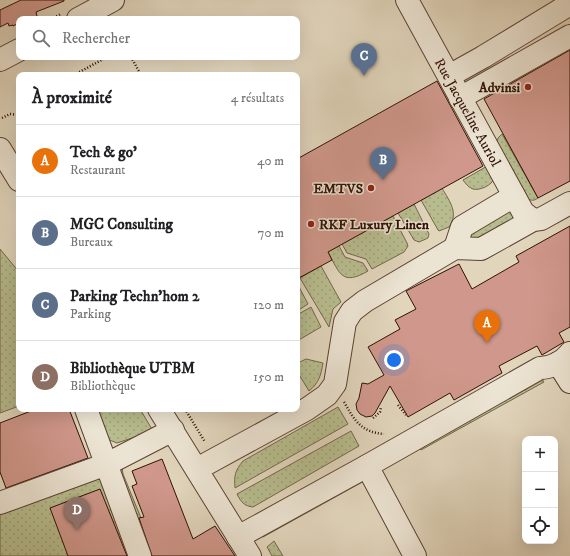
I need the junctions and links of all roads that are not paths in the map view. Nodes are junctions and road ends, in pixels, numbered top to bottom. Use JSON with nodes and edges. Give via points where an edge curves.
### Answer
{"nodes":[{"id":1,"x":113,"y":0,"type":"edge"},
{"id":2,"x":407,"y":0,"type":"edge"},
{"id":3,"x":570,"y":4,"type":"edge"},
{"id":4,"x":77,"y":12,"type":"edge"},
{"id":5,"x":570,"y":36,"type":"edge"},
{"id":6,"x":16,"y":52,"type":"edge"},
{"id":7,"x":0,"y":60,"type":"edge"},
{"id":8,"x":449,"y":76,"type":"junction"},
{"id":9,"x":460,"y":98,"type":"junction"},
{"id":10,"x":0,"y":149,"type":"edge"},
{"id":11,"x":16,"y":175,"type":"edge"},
{"id":12,"x":514,"y":196,"type":"junction"},
{"id":13,"x":570,"y":204,"type":"edge"},
{"id":14,"x":533,"y":220,"type":"junction"},
{"id":15,"x":455,"y":248,"type":"junction"},
{"id":16,"x":564,"y":358,"type":"edge"},
{"id":17,"x":570,"y":382,"type":"edge"},
{"id":18,"x":87,"y":412,"type":"edge"},
{"id":19,"x":161,"y":412,"type":"edge"},
{"id":20,"x":172,"y":430,"type":"junction"},
{"id":21,"x":107,"y":464,"type":"junction"},
{"id":22,"x":367,"y":466,"type":"junction"},
{"id":23,"x":197,"y":469,"type":"junction"},
{"id":24,"x":0,"y":503,"type":"edge"},
{"id":25,"x":238,"y":537,"type":"junction"},
{"id":26,"x":140,"y":556,"type":"edge"},
{"id":27,"x":250,"y":556,"type":"edge"},
{"id":28,"x":415,"y":556,"type":"edge"}],
"edges":[{"from":1,"to":4,"type":"street"},
{"from":2,"to":8,"type":"street","name":"Rue Jacqueline Auriol"},
{"from":3,"to":8,"type":"street"},
{"from":5,"to":9,"type":"street"},
{"from":6,"to":7,"type":"street"},
{"from":8,"to":9,"type":"street","name":"Rue Jacqueline Auriol"},
{"from":9,"to":12,"type":"street","name":"Rue Jacqueline Auriol"},
{"from":10,"to":11,"type":"street"},
{"from":12,"to":14,"type":"street","name":"Rue Jacqueline Auriol","via":[[523,212]]},
{"from":12,"to":15,"type":"street","via":[[462,227]]},
{"from":13,"to":14,"type":"street","via":[[541,220]]},
{"from":14,"to":15,"type":"street","via":[[481,249]]},
{"from":15,"to":23,"type":"street","via":[[352,311],[345,322],[335,384],[328,395]]},
{"from":16,"to":17,"type":"street"},
{"from":16,"to":22,"type":"street","via":[[548,368],[540,368]]},
{"from":18,"to":21,"type":"street"},
{"from":19,"to":20,"type":"street"},
{"from":20,"to":21,"type":"street"},
{"from":20,"to":23,"type":"street"},
{"from":21,"to":24,"type":"street"},
{"from":21,"to":26,"type":"street"},
{"from":22,"to":25,"type":"street"},
{"from":22,"to":28,"type":"street"},
{"from":23,"to":25,"type":"street"},
{"from":25,"to":27,"type":"street"}]}
